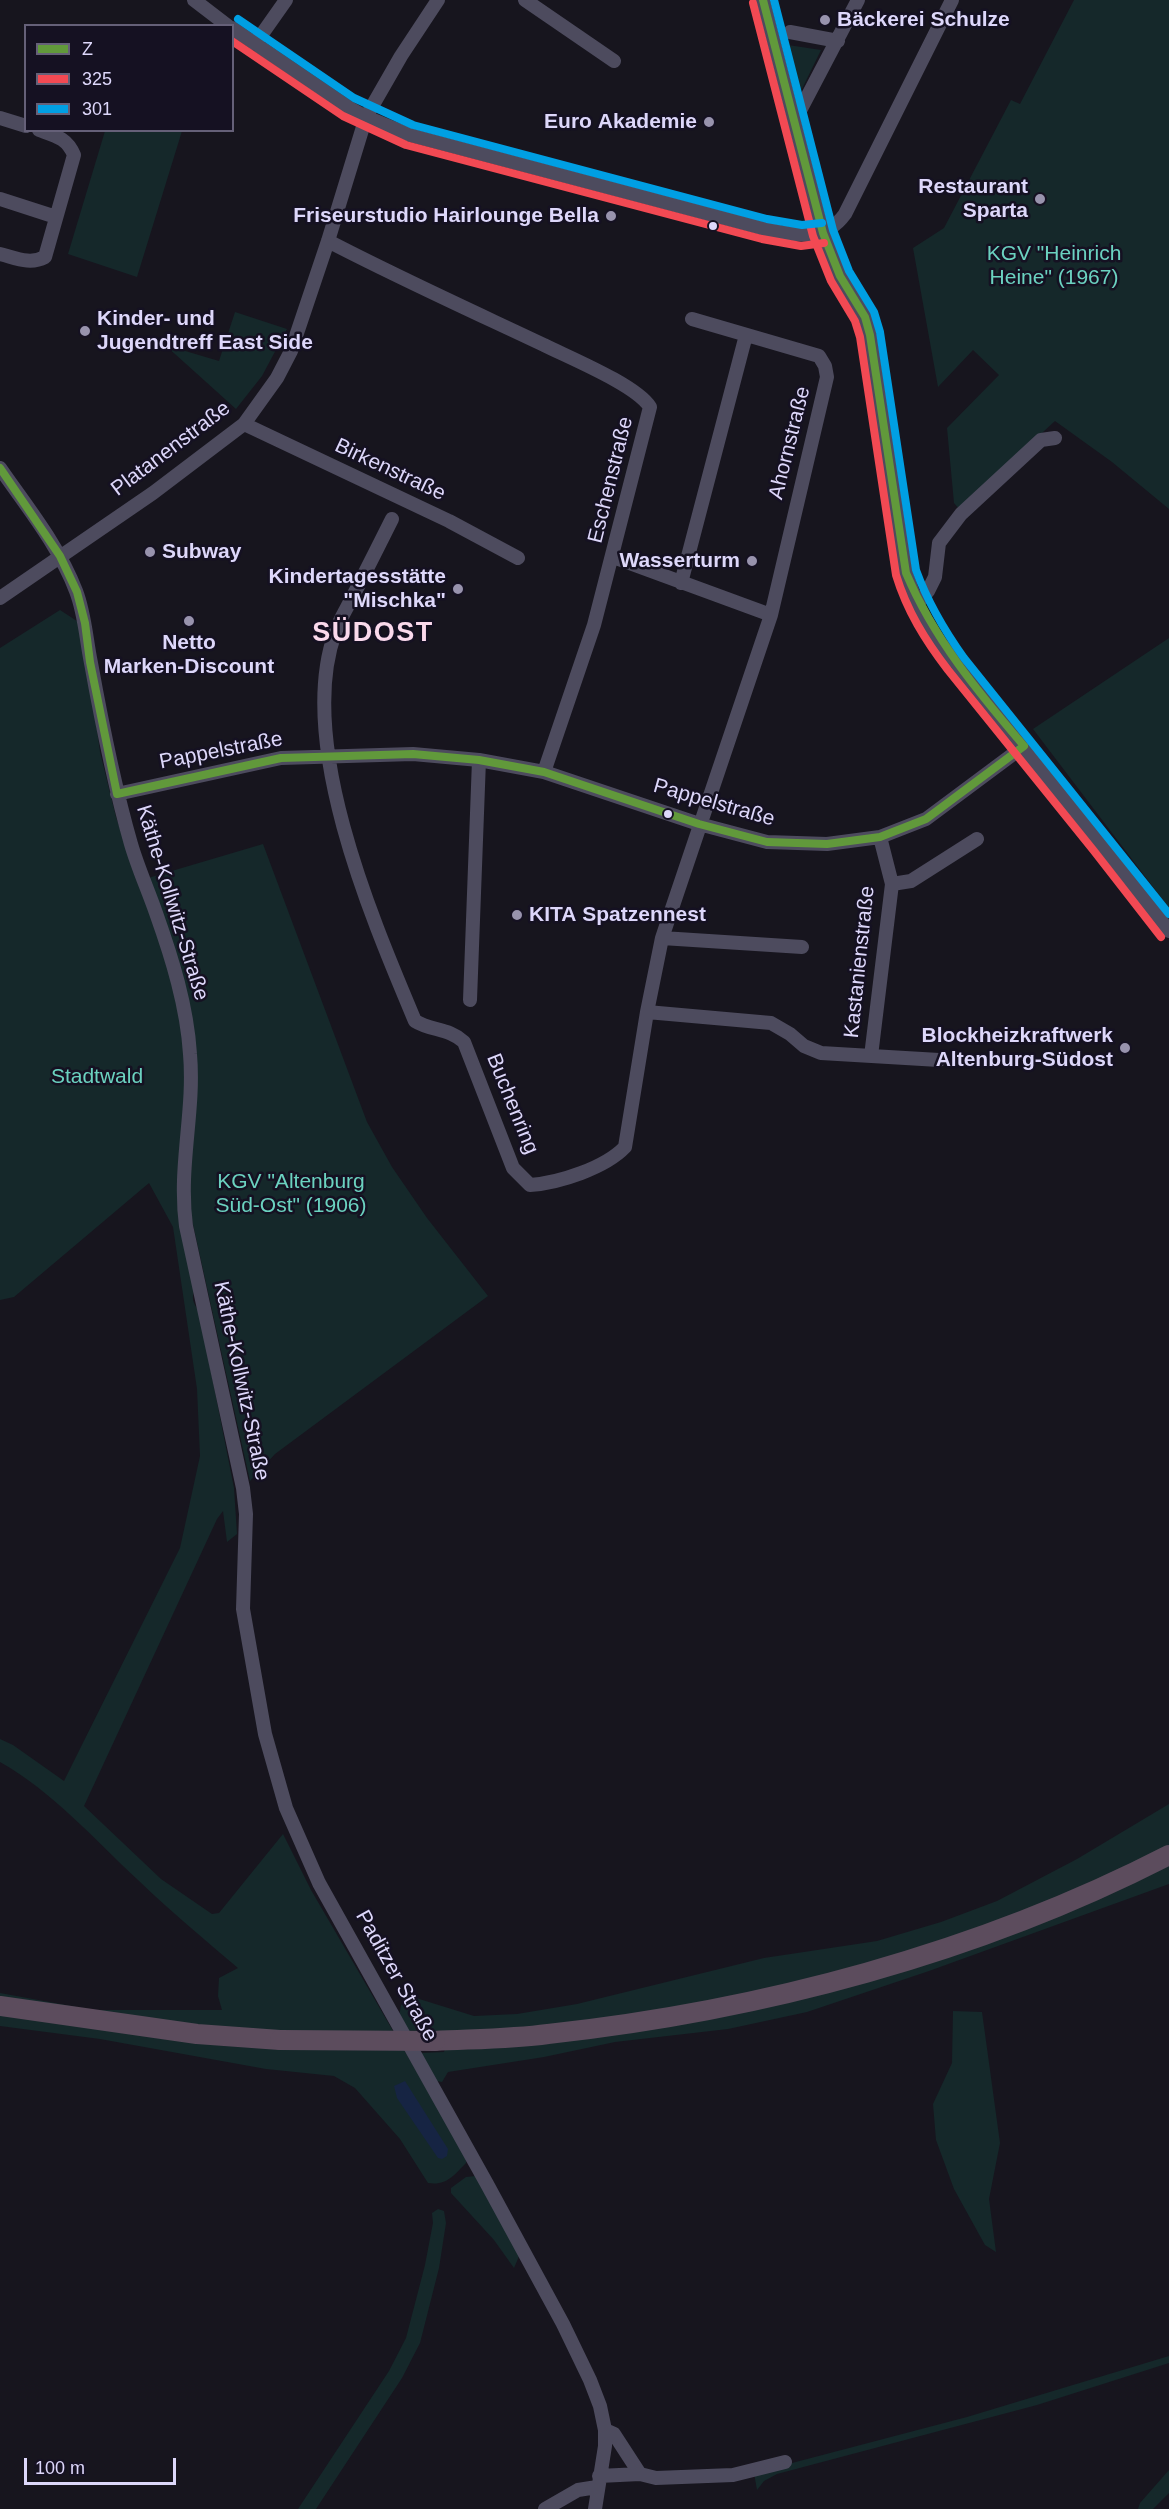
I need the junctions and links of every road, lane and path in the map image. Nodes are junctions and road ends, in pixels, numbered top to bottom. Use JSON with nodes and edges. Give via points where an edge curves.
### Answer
{"nodes":[{"id":1,"x":194,"y":0,"type":"edge"},
{"id":2,"x":286,"y":0,"type":"edge"},
{"id":3,"x":438,"y":0,"type":"edge"},
{"id":4,"x":525,"y":0,"type":"edge"},
{"id":5,"x":763,"y":0,"type":"edge"},
{"id":6,"x":858,"y":0,"type":"edge"},
{"id":7,"x":952,"y":0,"type":"edge"},
{"id":8,"x":225,"y":24,"type":"edge"},
{"id":9,"x":234,"y":29,"type":"edge"},
{"id":10,"x":790,"y":32,"type":"dead end"},
{"id":11,"x":838,"y":41,"type":"junction"},
{"id":12,"x":255,"y":44,"type":"junction"},
{"id":13,"x":614,"y":61,"type":"dead end"},
{"id":14,"x":366,"y":117,"type":"junction"},
{"id":15,"x":0,"y":118,"type":"edge"},
{"id":16,"x":794,"y":124,"type":"junction"},
{"id":17,"x":24,"y":125,"type":"edge"},
{"id":18,"x":45,"y":132,"type":"edge"},
{"id":19,"x":0,"y":200,"type":"edge"},
{"id":20,"x":56,"y":217,"type":"junction"},
{"id":21,"x":823,"y":233,"type":"junction"},
{"id":22,"x":328,"y":241,"type":"junction"},
{"id":23,"x":0,"y":254,"type":"edge"},
{"id":24,"x":692,"y":319,"type":"dead end"},
{"id":25,"x":747,"y":335,"type":"junction"},
{"id":26,"x":244,"y":424,"type":"junction"},
{"id":27,"x":1055,"y":438,"type":"dead end"},
{"id":28,"x":0,"y":468,"type":"edge"},
{"id":29,"x":392,"y":519,"type":"dead end"},
{"id":30,"x":60,"y":556,"type":"junction"},
{"id":31,"x":613,"y":557,"type":"junction"},
{"id":32,"x":518,"y":558,"type":"dead end"},
{"id":33,"x":681,"y":582,"type":"junction"},
{"id":34,"x":0,"y":598,"type":"edge"},
{"id":35,"x":917,"y":603,"type":"junction"},
{"id":36,"x":771,"y":615,"type":"junction"},
{"id":37,"x":1024,"y":746,"type":"junction"},
{"id":38,"x":327,"y":755,"type":"junction"},
{"id":39,"x":478,"y":760,"type":"junction"},
{"id":40,"x":544,"y":772,"type":"junction"},
{"id":41,"x":117,"y":794,"type":"junction"},
{"id":42,"x":699,"y":824,"type":"junction"},
{"id":43,"x":880,"y":837,"type":"junction"},
{"id":44,"x":976,"y":839,"type":"dead end"},
{"id":45,"x":892,"y":884,"type":"junction"},
{"id":46,"x":1169,"y":931,"type":"edge"},
{"id":47,"x":662,"y":938,"type":"junction"},
{"id":48,"x":802,"y":947,"type":"dead end"},
{"id":49,"x":470,"y":1000,"type":"dead end"},
{"id":50,"x":647,"y":1012,"type":"junction"},
{"id":51,"x":871,"y":1056,"type":"junction"},
{"id":52,"x":939,"y":1060,"type":"dead end"},
{"id":53,"x":246,"y":1514,"type":"joint"},
{"id":54,"x":1169,"y":1855,"type":"edge"},
{"id":55,"x":0,"y":2006,"type":"edge"},
{"id":56,"x":605,"y":2430,"type":"junction"},
{"id":57,"x":785,"y":2462,"type":"dead end"},
{"id":58,"x":640,"y":2474,"type":"junction"},
{"id":59,"x":598,"y":2481,"type":"junction"},
{"id":60,"x":545,"y":2509,"type":"edge"},
{"id":61,"x":595,"y":2509,"type":"edge"}],
"edges":[{"from":1,"to":8,"type":"street"},
{"from":2,"to":12,"type":"street"},
{"from":3,"to":14,"type":"street","name":"Platanenstraße"},
{"from":4,"to":13,"type":"street"},
{"from":5,"to":16,"type":"street"},
{"from":6,"to":11,"type":"street"},
{"from":7,"to":21,"type":"street","via":[[845,214]]},
{"from":9,"to":12,"type":"street"},
{"from":10,"to":11,"type":"street"},
{"from":11,"to":16,"type":"street"},
{"from":12,"to":14,"type":"street"},
{"from":14,"to":21,"type":"street","via":[[410,135],[765,229],[802,236]]},
{"from":14,"to":22,"type":"street","name":"Platanenstraße"},
{"from":15,"to":17,"type":"street"},
{"from":16,"to":21,"type":"street"},
{"from":18,"to":20,"type":"street","via":[[69,143],[74,155]]},
{"from":19,"to":20,"type":"street"},
{"from":20,"to":23,"type":"street","via":[[45,257],[36,262]]},
{"from":21,"to":35,"type":"street","via":[[840,276],[865,317],[874,355],[899,541]]},
{"from":22,"to":26,"type":"street","name":"Platanenstraße","via":[[291,351]]},
{"from":22,"to":31,"type":"street","name":"Eschenstraße","via":[[584,364],[644,397],[650,407]]},
{"from":24,"to":25,"type":"street","name":"Ahornstraße"},
{"from":25,"to":33,"type":"street"},
{"from":25,"to":36,"type":"street","name":"Ahornstraße","via":[[819,357],[827,377]]},
{"from":26,"to":30,"type":"street","name":"Platanenstraße","via":[[153,493]]},
{"from":26,"to":32,"type":"street","name":"Birkenstraße"},
{"from":27,"to":35,"type":"street","via":[[1041,440],[961,514],[939,543],[935,577]]},
{"from":28,"to":30,"type":"street","name":"Käthe-Kollwitz-Straße"},
{"from":29,"to":38,"type":"street","name":"Birkenstraße","via":[[335,633],[324,681]]},
{"from":30,"to":34,"type":"street","name":"Platanenstraße"},
{"from":30,"to":41,"type":"street","name":"Käthe-Kollwitz-Straße","via":[[77,592],[85,623]]},
{"from":31,"to":33,"type":"street"},
{"from":31,"to":40,"type":"street","name":"Eschenstraße"},
{"from":33,"to":36,"type":"street"},
{"from":35,"to":37,"type":"street","via":[[956,664]]},
{"from":36,"to":42,"type":"street","name":"Ahornstraße"},
{"from":37,"to":43,"type":"street","name":"Pappelstraße","via":[[926,819]]},
{"from":37,"to":46,"type":"street"},
{"from":38,"to":39,"type":"street","name":"Pappelstraße","via":[[413,754]]},
{"from":38,"to":41,"type":"street","name":"Pappelstraße","via":[[281,758]]},
{"from":38,"to":50,"type":"street","name":"Buchenring","via":[[348,842],[377,930],[415,1021],[441,1028],[464,1042],[513,1168],[531,1185],[549,1183],[602,1164],[625,1147]]},
{"from":39,"to":40,"type":"street","name":"Pappelstraße"},
{"from":39,"to":49,"type":"street"},
{"from":40,"to":42,"type":"street","name":"Pappelstraße"},
{"from":41,"to":53,"type":"street","name":"Käthe-Kollwitz-Straße","via":[[136,861],[171,957],[188,1037],[191,1085],[182,1199]]},
{"from":42,"to":43,"type":"street","name":"Pappelstraße","via":[[767,842],[827,844]]},
{"from":42,"to":47,"type":"street","name":"Buchenring"},
{"from":43,"to":45,"type":"street","name":"Kastanienstraße"},
{"from":44,"to":45,"type":"street","via":[[911,881]]},
{"from":45,"to":51,"type":"street","name":"Kastanienstraße"},
{"from":47,"to":48,"type":"street"},
{"from":47,"to":50,"type":"street","name":"Buchenring"},
{"from":50,"to":51,"type":"street","name":"Kastanienstraße","via":[[771,1023],[821,1053]]},
{"from":51,"to":52,"type":"street","name":"Kastanienstraße"},
{"from":53,"to":56,"type":"street","name":"Paditzer Straße","via":[[245,1618],[265,1734],[286,1808],[319,1883],[563,2324],[590,2380]]},
{"from":54,"to":55,"type":"highway","bridge":true,"via":[[1029,1917],[906,1960],[783,1995],[547,2035],[435,2041],[280,2040],[196,2034]]},
{"from":56,"to":58,"type":"street","via":[[614,2434]]},
{"from":56,"to":59,"type":"street","name":"Paditzer Straße"},
{"from":57,"to":58,"type":"street","via":[[733,2475],[656,2478]]},
{"from":58,"to":59,"type":"street"},
{"from":59,"to":60,"type":"street"},
{"from":59,"to":61,"type":"street","name":"Paditzer Straße"}]}
